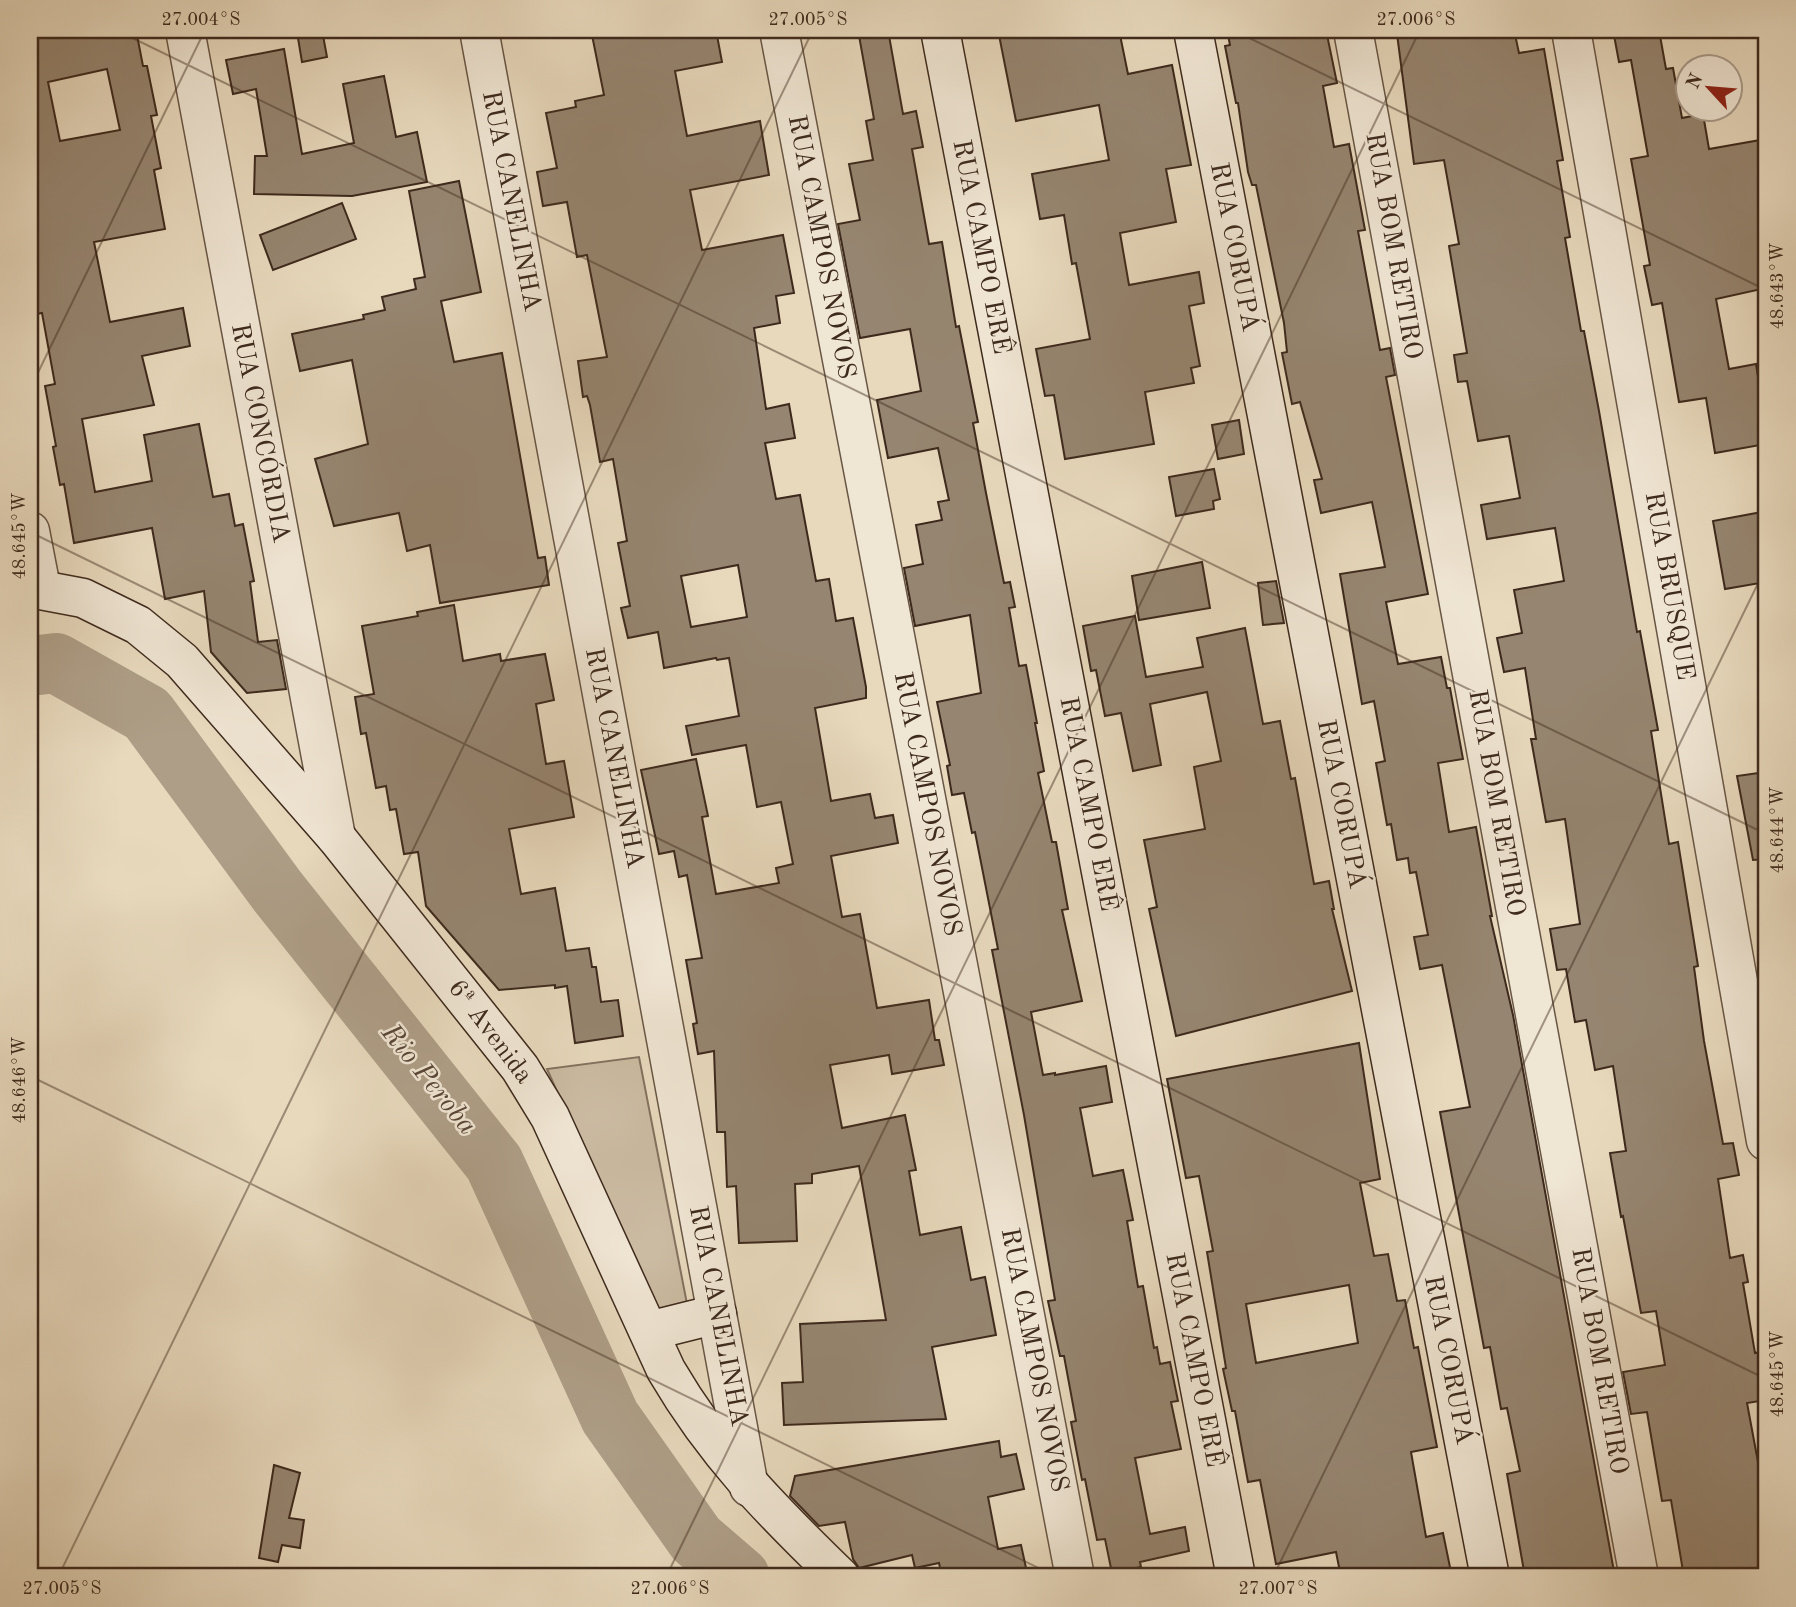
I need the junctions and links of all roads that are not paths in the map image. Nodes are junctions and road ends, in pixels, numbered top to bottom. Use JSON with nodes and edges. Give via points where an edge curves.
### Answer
{"nodes":[{"id":1,"x":185,"y":30,"type":"edge"},
{"id":2,"x":479,"y":30,"type":"edge"},
{"id":3,"x":779,"y":30,"type":"edge"},
{"id":4,"x":940,"y":30,"type":"edge"},
{"id":5,"x":1193,"y":30,"type":"edge"},
{"id":6,"x":1353,"y":30,"type":"edge"},
{"id":7,"x":1572,"y":30,"type":"edge"},
{"id":8,"x":30,"y":531,"type":"edge"},
{"id":9,"x":35,"y":588,"type":"edge"},
{"id":10,"x":336,"y":837,"type":"junction"},
{"id":11,"x":1766,"y":1141,"type":"edge"},
{"id":12,"x":718,"y":1314,"type":"junction"},
{"id":13,"x":649,"y":1331,"type":"junction"},
{"id":14,"x":750,"y":1487,"type":"junction"},
{"id":15,"x":840,"y":1577,"type":"edge"},
{"id":16,"x":1075,"y":1577,"type":"edge"},
{"id":17,"x":1236,"y":1577,"type":"edge"},
{"id":18,"x":1490,"y":1577,"type":"edge"},
{"id":19,"x":1639,"y":1577,"type":"edge"}],
"edges":[{"from":1,"to":10,"type":"street","name":"RUA CONCÓRDIA"},
{"from":2,"to":12,"type":"street","name":"RUA CANELINHA"},
{"from":3,"to":16,"type":"street","name":"RUA CAMPOS NOVOS"},
{"from":4,"to":17,"type":"street","name":"RUA CAMPO ERÊ"},
{"from":5,"to":18,"type":"street","name":"RUA CORUPÁ"},
{"from":6,"to":19,"type":"street","name":"RUA BOM RETIRO"},
{"from":7,"to":11,"type":"street","name":"RUA BRUSQUE"},
{"from":8,"to":9,"type":"street"},
{"from":9,"to":10,"type":"street","name":"6ª Avenida","via":[[83,598],[138,625],[182,661]]},
{"from":10,"to":13,"type":"street","name":"6ª Avenida","via":[[520,1068],[550,1117]]},
{"from":12,"to":13,"type":"street"},
{"from":12,"to":14,"type":"street","name":"RUA CANELINHA"},
{"from":13,"to":14,"type":"street","name":"6ª Avenida","via":[[688,1407]]},
{"from":14,"to":15,"type":"street","name":"6ª Avenida"}]}
